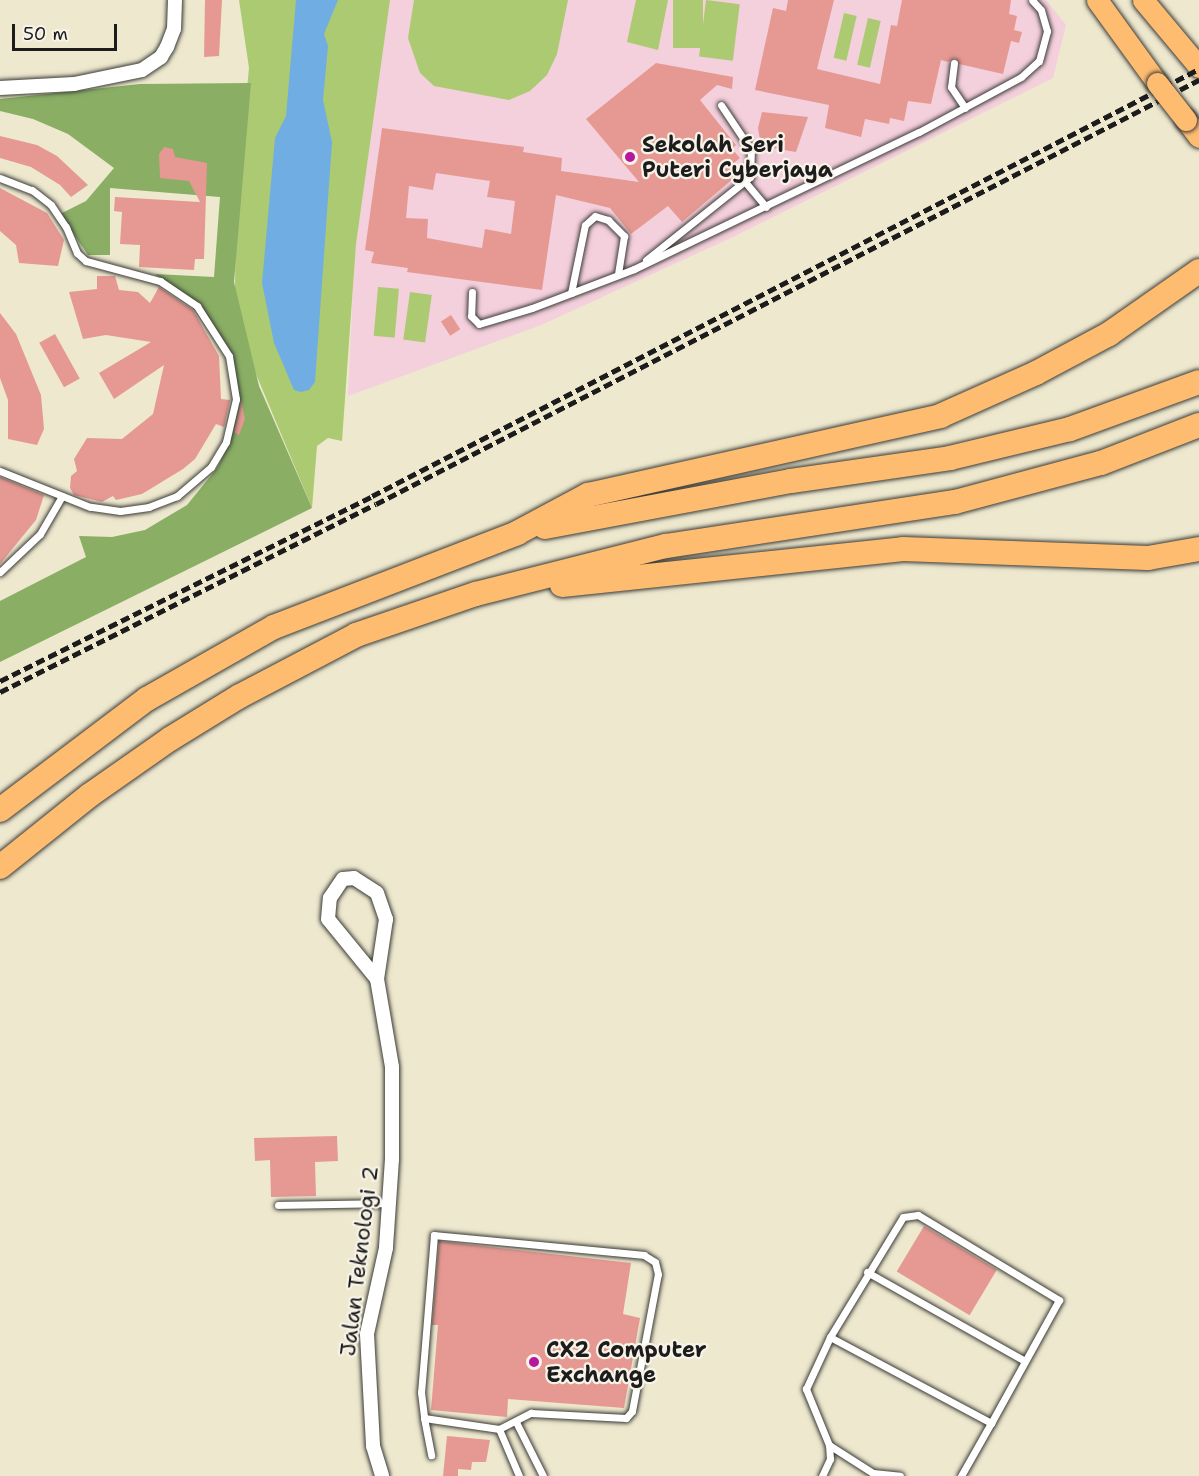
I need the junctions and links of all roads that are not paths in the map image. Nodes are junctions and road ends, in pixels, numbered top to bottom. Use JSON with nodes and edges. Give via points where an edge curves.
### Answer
{"nodes":[{"id":1,"x":175,"y":0,"type":"edge"},
{"id":2,"x":1032,"y":0,"type":"edge"},
{"id":3,"x":1097,"y":0,"type":"edge"},
{"id":4,"x":1143,"y":0,"type":"edge"},
{"id":5,"x":954,"y":63,"type":"dead end"},
{"id":6,"x":1198,"y":66,"type":"edge"},
{"id":7,"x":0,"y":88,"type":"edge"},
{"id":8,"x":721,"y":105,"type":"dead end"},
{"id":9,"x":964,"y":108,"type":"junction"},
{"id":10,"x":1192,"y":129,"type":"edge"},
{"id":11,"x":0,"y":178,"type":"edge"},
{"id":12,"x":746,"y":183,"type":"junction"},
{"id":13,"x":766,"y":207,"type":"junction"},
{"id":14,"x":1199,"y":256,"type":"edge"},
{"id":15,"x":634,"y":269,"type":"junction"},
{"id":16,"x":1199,"y":271,"type":"edge"},
{"id":17,"x":618,"y":275,"type":"junction"},
{"id":18,"x":472,"y":292,"type":"dead end"},
{"id":19,"x":571,"y":294,"type":"junction"},
{"id":20,"x":1160,"y":301,"type":"junction"},
{"id":21,"x":1199,"y":382,"type":"edge"},
{"id":22,"x":1199,"y":425,"type":"edge"},
{"id":23,"x":0,"y":471,"type":"edge"},
{"id":24,"x":62,"y":496,"type":"junction"},
{"id":25,"x":517,"y":533,"type":"junction"},
{"id":26,"x":1199,"y":549,"type":"edge"},
{"id":27,"x":0,"y":572,"type":"edge"},
{"id":28,"x":476,"y":594,"type":"junction"},
{"id":29,"x":0,"y":810,"type":"edge"},
{"id":30,"x":0,"y":867,"type":"edge"},
{"id":31,"x":377,"y":979,"type":"junction"},
{"id":32,"x":389,"y":1203,"type":"junction"},
{"id":33,"x":278,"y":1205,"type":"dead end"},
{"id":34,"x":867,"y":1272,"type":"junction"},
{"id":35,"x":830,"y":1336,"type":"junction"},
{"id":36,"x":1025,"y":1361,"type":"junction"},
{"id":37,"x":424,"y":1418,"type":"junction"},
{"id":38,"x":516,"y":1422,"type":"junction"},
{"id":39,"x":991,"y":1423,"type":"junction"},
{"id":40,"x":499,"y":1429,"type":"junction"},
{"id":41,"x":829,"y":1445,"type":"junction"},
{"id":42,"x":431,"y":1455,"type":"dead end"},
{"id":43,"x":382,"y":1476,"type":"edge"},
{"id":44,"x":519,"y":1476,"type":"edge"},
{"id":45,"x":543,"y":1476,"type":"edge"},
{"id":46,"x":822,"y":1476,"type":"edge"},
{"id":47,"x":900,"y":1476,"type":"edge"},
{"id":48,"x":961,"y":1476,"type":"edge"}],
"edges":[{"from":1,"to":7,"type":"street","via":[[171,38],[161,57],[147,67],[74,84]]},
{"from":2,"to":9,"type":"lane","via":[[1041,10],[1047,31],[1039,61],[1021,77]]},
{"from":3,"to":10,"type":"main road","bridge":true},
{"from":4,"to":6,"type":"main road"},
{"from":5,"to":9,"type":"lane","via":[[951,87]]},
{"from":8,"to":12,"type":"lane","via":[[751,150],[752,170]]},
{"from":9,"to":13,"type":"lane"},
{"from":11,"to":24,"type":"lane","via":[[27,187],[51,206],[77,253],[86,261],[160,281],[186,296],[215,329],[233,370],[235,414],[226,442],[211,467],[189,488],[164,502],[135,510],[97,508]]},
{"from":12,"to":13,"type":"lane"},
{"from":12,"to":15,"type":"lane"},
{"from":13,"to":15,"type":"lane"},
{"from":14,"to":20,"type":"highway"},
{"from":15,"to":17,"type":"lane"},
{"from":16,"to":20,"type":"highway"},
{"from":17,"to":19,"type":"lane"},
{"from":17,"to":19,"type":"lane","via":[[624,236],[608,220],[595,216],[585,225]]},
{"from":18,"to":19,"type":"lane","via":[[471,316],[486,325]]},
{"from":20,"to":25,"type":"highway","via":[[1063,359],[940,416],[588,495]]},
{"from":21,"to":25,"type":"highway","via":[[1070,429],[950,458],[791,481]]},
{"from":22,"to":28,"type":"highway","via":[[1101,464],[955,502],[666,546]]},
{"from":23,"to":24,"type":"lane"},
{"from":24,"to":27,"type":"lane","via":[[40,534]]},
{"from":25,"to":29,"type":"highway","via":[[274,627],[226,652],[90,739]]},
{"from":26,"to":28,"type":"highway","via":[[1148,558],[903,549]]},
{"from":28,"to":30,"type":"highway","via":[[356,635],[240,696],[90,795]]},
{"from":31,"to":31,"type":"street","name":"Jalan Teknologi 2","via":[[328,919],[330,898],[343,879],[365,883],[384,907],[385,933]]},
{"from":31,"to":32,"type":"street","name":"Jalan Teknologi 2","via":[[392,1067]]},
{"from":32,"to":33,"type":"lane"},
{"from":32,"to":43,"type":"street","name":"Jalan Teknologi 2","via":[[386,1248],[367,1334],[371,1434]]},
{"from":34,"to":35,"type":"lane"},
{"from":34,"to":36,"type":"lane"},
{"from":34,"to":36,"type":"lane","via":[[903,1217],[918,1215],[1058,1296],[1058,1305]]},
{"from":35,"to":39,"type":"lane"},
{"from":35,"to":41,"type":"lane","via":[[806,1389]]},
{"from":36,"to":39,"type":"lane"},
{"from":37,"to":38,"type":"lane","via":[[422,1380],[434,1235],[650,1257],[659,1268],[632,1412],[620,1420],[531,1413]]},
{"from":37,"to":40,"type":"lane"},
{"from":37,"to":42,"type":"lane"},
{"from":38,"to":40,"type":"lane"},
{"from":38,"to":45,"type":"lane"},
{"from":39,"to":48,"type":"lane"},
{"from":40,"to":44,"type":"lane"},
{"from":41,"to":46,"type":"lane","via":[[830,1459]]},
{"from":41,"to":47,"type":"lane","via":[[873,1473]]}]}
